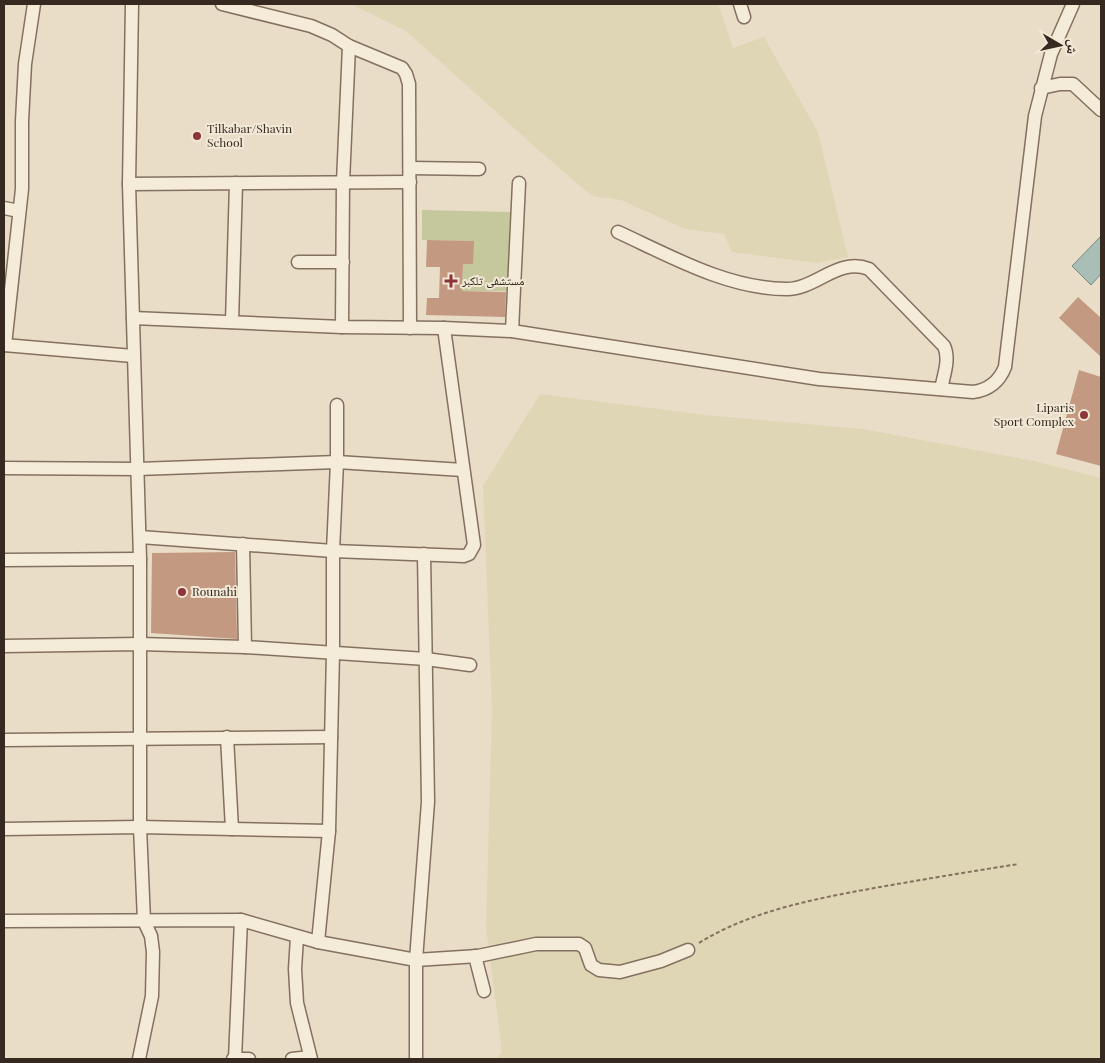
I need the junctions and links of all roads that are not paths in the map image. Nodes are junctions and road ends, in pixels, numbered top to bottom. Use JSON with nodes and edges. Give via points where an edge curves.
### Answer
{"nodes":[{"id":1,"x":34,"y":4,"type":"edge"},
{"id":2,"x":132,"y":4,"type":"edge"},
{"id":3,"x":222,"y":4,"type":"edge"},
{"id":4,"x":740,"y":4,"type":"edge"},
{"id":5,"x":1073,"y":4,"type":"edge"},
{"id":6,"x":744,"y":18,"type":"dead end"},
{"id":7,"x":349,"y":46,"type":"junction"},
{"id":8,"x":1042,"y":88,"type":"junction"},
{"id":9,"x":1101,"y":110,"type":"edge"},
{"id":10,"x":410,"y":168,"type":"junction"},
{"id":11,"x":479,"y":169,"type":"dead end"},
{"id":12,"x":343,"y":182,"type":"junction"},
{"id":13,"x":410,"y":182,"type":"junction"},
{"id":14,"x":236,"y":183,"type":"junction"},
{"id":15,"x":519,"y":183,"type":"dead end"},
{"id":16,"x":129,"y":184,"type":"junction"},
{"id":17,"x":4,"y":208,"type":"edge"},
{"id":18,"x":19,"y":211,"type":"junction"},
{"id":19,"x":618,"y":232,"type":"dead end"},
{"id":20,"x":298,"y":262,"type":"dead end"},
{"id":21,"x":343,"y":262,"type":"junction"},
{"id":22,"x":133,"y":318,"type":"junction"},
{"id":23,"x":232,"y":322,"type":"junction"},
{"id":24,"x":342,"y":327,"type":"junction"},
{"id":25,"x":410,"y":328,"type":"junction"},
{"id":26,"x":444,"y":328,"type":"junction"},
{"id":27,"x":512,"y":331,"type":"junction"},
{"id":28,"x":4,"y":345,"type":"edge"},
{"id":29,"x":133,"y":356,"type":"junction"},
{"id":30,"x":941,"y":389,"type":"junction"},
{"id":31,"x":337,"y":405,"type":"dead end"},
{"id":32,"x":337,"y":462,"type":"junction"},
{"id":33,"x":4,"y":468,"type":"edge"},
{"id":34,"x":138,"y":469,"type":"junction"},
{"id":35,"x":463,"y":470,"type":"junction"},
{"id":36,"x":140,"y":537,"type":"junction"},
{"id":37,"x":244,"y":544,"type":"junction"},
{"id":38,"x":333,"y":551,"type":"junction"},
{"id":39,"x":424,"y":554,"type":"junction"},
{"id":40,"x":140,"y":558,"type":"junction"},
{"id":41,"x":4,"y":560,"type":"edge"},
{"id":42,"x":140,"y":644,"type":"junction"},
{"id":43,"x":4,"y":646,"type":"edge"},
{"id":44,"x":245,"y":646,"type":"junction"},
{"id":45,"x":334,"y":653,"type":"junction"},
{"id":46,"x":426,"y":659,"type":"junction"},
{"id":47,"x":470,"y":664,"type":"dead end"},
{"id":48,"x":227,"y":737,"type":"junction"},
{"id":49,"x":331,"y":737,"type":"junction"},
{"id":50,"x":4,"y":740,"type":"edge"},
{"id":51,"x":140,"y":740,"type":"junction"},
{"id":52,"x":140,"y":827,"type":"junction"},
{"id":53,"x":4,"y":829,"type":"edge"},
{"id":54,"x":232,"y":829,"type":"junction"},
{"id":55,"x":329,"y":831,"type":"junction"},
{"id":56,"x":241,"y":920,"type":"junction"},
{"id":57,"x":4,"y":921,"type":"edge"},
{"id":58,"x":144,"y":921,"type":"junction"},
{"id":59,"x":297,"y":937,"type":"junction"},
{"id":60,"x":318,"y":942,"type":"junction"},
{"id":61,"x":688,"y":950,"type":"road end"},
{"id":62,"x":475,"y":956,"type":"junction"},
{"id":63,"x":416,"y":960,"type":"junction"},
{"id":64,"x":484,"y":991,"type":"dead end"},
{"id":65,"x":310,"y":1058,"type":"edge"},
{"id":66,"x":140,"y":1059,"type":"edge"},
{"id":67,"x":234,"y":1059,"type":"edge"},
{"id":68,"x":249,"y":1059,"type":"edge"},
{"id":69,"x":292,"y":1059,"type":"edge"},
{"id":70,"x":416,"y":1059,"type":"edge"}],
"edges":[{"from":1,"to":18,"type":"street","via":[[25,64]]},
{"from":2,"to":16,"type":"street"},
{"from":3,"to":7,"type":"street","via":[[311,26]]},
{"from":4,"to":6,"type":"street"},
{"from":5,"to":8,"type":"street","via":[[1051,54]]},
{"from":7,"to":10,"type":"street","via":[[392,62],[406,74],[409,84]]},
{"from":7,"to":12,"type":"street"},
{"from":8,"to":9,"type":"street","via":[[1073,84]]},
{"from":8,"to":30,"type":"street","via":[[1033,130],[1005,367],[999,380],[987,389],[973,392]]},
{"from":10,"to":11,"type":"street"},
{"from":10,"to":13,"type":"street"},
{"from":12,"to":13,"type":"street"},
{"from":12,"to":14,"type":"street"},
{"from":12,"to":21,"type":"street"},
{"from":13,"to":25,"type":"street"},
{"from":14,"to":16,"type":"street"},
{"from":14,"to":23,"type":"street"},
{"from":15,"to":27,"type":"street"},
{"from":16,"to":22,"type":"street"},
{"from":17,"to":18,"type":"street"},
{"from":18,"to":28,"type":"street"},
{"from":19,"to":30,"type":"street","via":[[724,279],[757,285],[793,288],[841,267],[869,269],[944,346],[947,360]]},
{"from":20,"to":21,"type":"street"},
{"from":21,"to":24,"type":"street"},
{"from":22,"to":23,"type":"street"},
{"from":22,"to":29,"type":"street"},
{"from":23,"to":24,"type":"street"},
{"from":24,"to":25,"type":"street"},
{"from":25,"to":26,"type":"street"},
{"from":26,"to":27,"type":"street"},
{"from":26,"to":35,"type":"street"},
{"from":27,"to":30,"type":"street","via":[[819,379]]},
{"from":28,"to":29,"type":"street"},
{"from":29,"to":34,"type":"street"},
{"from":31,"to":32,"type":"street"},
{"from":32,"to":34,"type":"street"},
{"from":32,"to":35,"type":"street"},
{"from":32,"to":38,"type":"street"},
{"from":33,"to":34,"type":"street"},
{"from":34,"to":36,"type":"street"},
{"from":35,"to":39,"type":"street","via":[[473,549],[464,556]]},
{"from":36,"to":37,"type":"street"},
{"from":36,"to":40,"type":"street"},
{"from":37,"to":38,"type":"street"},
{"from":37,"to":44,"type":"street"},
{"from":38,"to":39,"type":"street"},
{"from":38,"to":45,"type":"street"},
{"from":39,"to":46,"type":"street"},
{"from":40,"to":41,"type":"street"},
{"from":40,"to":42,"type":"street"},
{"from":42,"to":43,"type":"street"},
{"from":42,"to":44,"type":"street"},
{"from":42,"to":51,"type":"street"},
{"from":44,"to":45,"type":"street"},
{"from":45,"to":46,"type":"street"},
{"from":45,"to":49,"type":"street"},
{"from":46,"to":47,"type":"street"},
{"from":46,"to":63,"type":"street","via":[[428,802]]},
{"from":48,"to":49,"type":"street"},
{"from":48,"to":51,"type":"street"},
{"from":48,"to":54,"type":"street"},
{"from":49,"to":55,"type":"street"},
{"from":50,"to":51,"type":"street"},
{"from":51,"to":52,"type":"street"},
{"from":52,"to":53,"type":"street"},
{"from":52,"to":54,"type":"street"},
{"from":52,"to":58,"type":"street"},
{"from":54,"to":55,"type":"street"},
{"from":55,"to":60,"type":"street"},
{"from":56,"to":58,"type":"street"},
{"from":56,"to":59,"type":"street"},
{"from":56,"to":67,"type":"street"},
{"from":57,"to":58,"type":"street"},
{"from":58,"to":66,"type":"street","via":[[151,936],[153,952],[152,996]]},
{"from":59,"to":60,"type":"street"},
{"from":59,"to":65,"type":"street","via":[[297,1003]]},
{"from":60,"to":63,"type":"street"},
{"from":61,"to":62,"type":"street","via":[[620,972],[599,970],[591,964],[585,948],[578,944],[536,944]]},
{"from":62,"to":63,"type":"street"},
{"from":62,"to":64,"type":"street"},
{"from":63,"to":70,"type":"street"},
{"from":65,"to":69,"type":"street"},
{"from":67,"to":68,"type":"street"}]}
